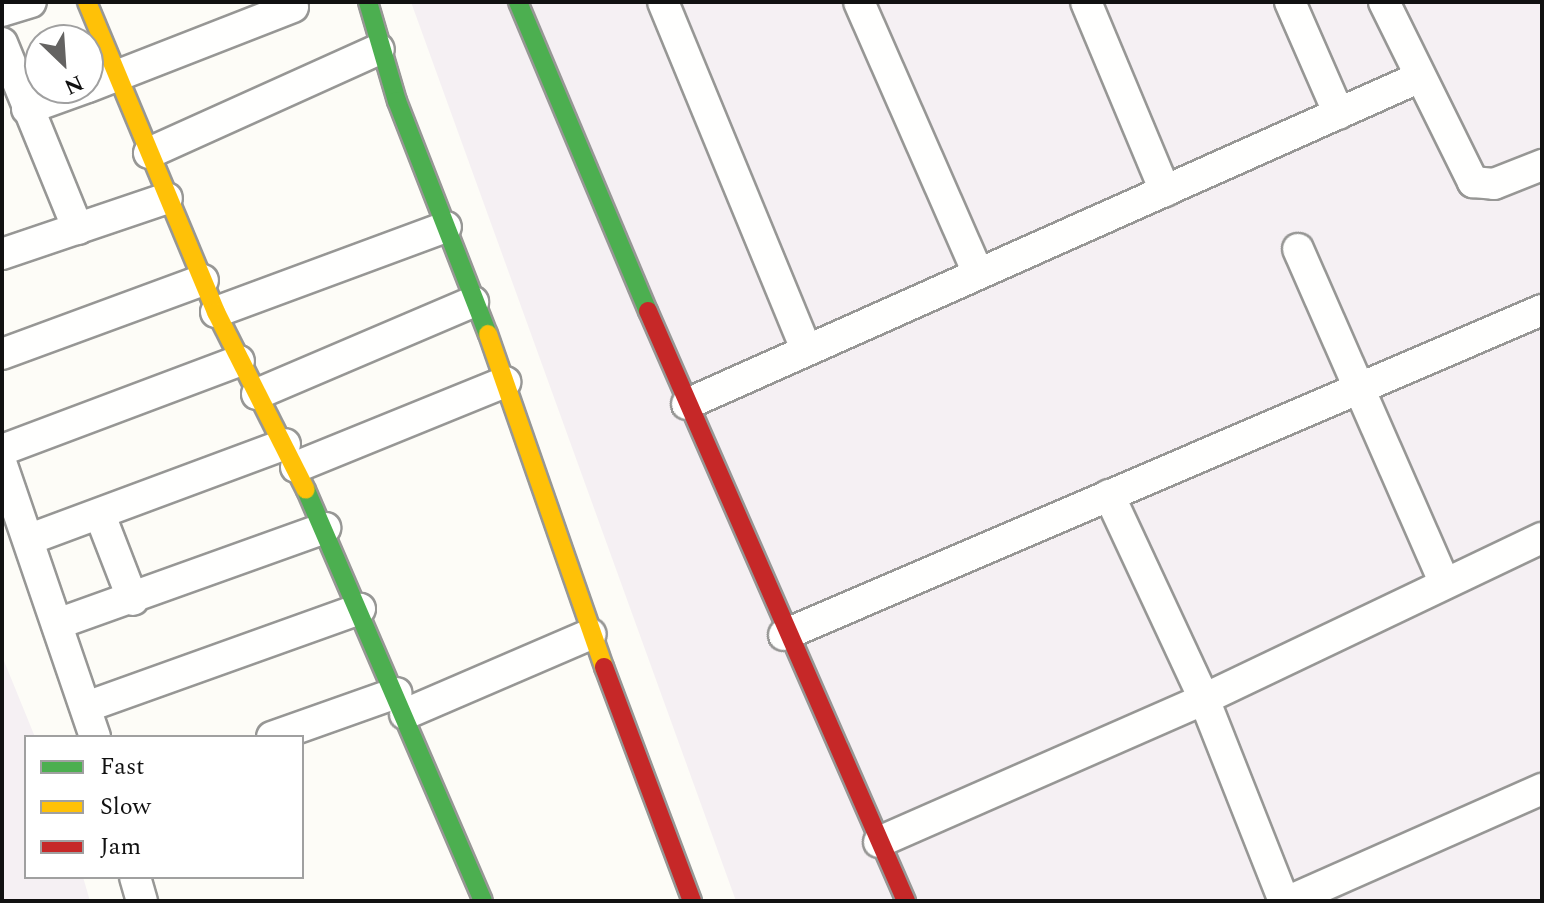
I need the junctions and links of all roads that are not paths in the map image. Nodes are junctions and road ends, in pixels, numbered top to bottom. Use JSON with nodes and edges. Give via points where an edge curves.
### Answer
{"nodes":[{"id":1,"x":87,"y":2,"type":"edge"},
{"id":2,"x":368,"y":2,"type":"edge"},
{"id":3,"x":518,"y":2,"type":"edge"},
{"id":4,"x":663,"y":2,"type":"edge"},
{"id":5,"x":859,"y":2,"type":"edge"},
{"id":6,"x":1086,"y":2,"type":"edge"},
{"id":7,"x":1290,"y":2,"type":"edge"},
{"id":8,"x":1384,"y":2,"type":"edge"},
{"id":9,"x":293,"y":7,"type":"dead end"},
{"id":10,"x":2,"y":43,"type":"edge"},
{"id":11,"x":379,"y":49,"type":"junction"},
{"id":12,"x":118,"y":76,"type":"junction"},
{"id":13,"x":1420,"y":77,"type":"junction"},
{"id":14,"x":104,"y":81,"type":"edge"},
{"id":15,"x":40,"y":104,"type":"edge"},
{"id":16,"x":27,"y":109,"type":"junction"},
{"id":17,"x":1339,"y":114,"type":"junction"},
{"id":18,"x":149,"y":153,"type":"junction"},
{"id":19,"x":1542,"y":165,"type":"edge"},
{"id":20,"x":1165,"y":191,"type":"junction"},
{"id":21,"x":167,"y":198,"type":"junction"},
{"id":22,"x":446,"y":227,"type":"junction"},
{"id":23,"x":78,"y":229,"type":"junction"},
{"id":24,"x":1298,"y":249,"type":"dead end"},
{"id":25,"x":2,"y":254,"type":"edge"},
{"id":26,"x":978,"y":273,"type":"junction"},
{"id":27,"x":203,"y":280,"type":"junction"},
{"id":28,"x":473,"y":302,"type":"junction"},
{"id":29,"x":1542,"y":310,"type":"edge"},
{"id":30,"x":216,"y":312,"type":"junction"},
{"id":31,"x":805,"y":347,"type":"junction"},
{"id":32,"x":2,"y":354,"type":"edge"},
{"id":33,"x":239,"y":361,"type":"junction"},
{"id":34,"x":505,"y":382,"type":"junction"},
{"id":35,"x":1354,"y":389,"type":"junction"},
{"id":36,"x":257,"y":394,"type":"junction"},
{"id":37,"x":687,"y":404,"type":"junction"},
{"id":38,"x":2,"y":450,"type":"edge"},
{"id":39,"x":291,"y":455,"type":"junction"},
{"id":40,"x":2,"y":465,"type":"edge"},
{"id":41,"x":1109,"y":495,"type":"junction"},
{"id":42,"x":100,"y":515,"type":"junction"},
{"id":43,"x":325,"y":528,"type":"junction"},
{"id":44,"x":1542,"y":538,"type":"edge"},
{"id":45,"x":30,"y":539,"type":"junction"},
{"id":46,"x":1444,"y":582,"type":"junction"},
{"id":47,"x":133,"y":600,"type":"junction"},
{"id":48,"x":360,"y":609,"type":"junction"},
{"id":49,"x":57,"y":624,"type":"junction"},
{"id":50,"x":591,"y":634,"type":"junction"},
{"id":51,"x":784,"y":635,"type":"junction"},
{"id":52,"x":1204,"y":699,"type":"junction"},
{"id":53,"x":400,"y":704,"type":"junction"},
{"id":54,"x":86,"y":707,"type":"junction"},
{"id":55,"x":94,"y":735,"type":"edge"},
{"id":56,"x":280,"y":735,"type":"edge"},
{"id":57,"x":1542,"y":789,"type":"edge"},
{"id":58,"x":879,"y":842,"type":"junction"},
{"id":59,"x":136,"y":879,"type":"edge"},
{"id":60,"x":142,"y":901,"type":"edge"},
{"id":61,"x":483,"y":901,"type":"edge"},
{"id":62,"x":692,"y":901,"type":"edge"},
{"id":63,"x":906,"y":901,"type":"edge"},
{"id":64,"x":1286,"y":901,"type":"edge"}],
"edges":[{"from":1,"to":12,"type":"street"},
{"from":2,"to":11,"type":"street"},
{"from":3,"to":37,"type":"street"},
{"from":4,"to":31,"type":"street"},
{"from":5,"to":26,"type":"street"},
{"from":6,"to":20,"type":"street"},
{"from":7,"to":17,"type":"street"},
{"from":8,"to":13,"type":"street"},
{"from":9,"to":12,"type":"street"},
{"from":10,"to":16,"type":"street"},
{"from":11,"to":18,"type":"street"},
{"from":11,"to":22,"type":"street"},
{"from":12,"to":14,"type":"street"},
{"from":12,"to":18,"type":"street"},
{"from":13,"to":17,"type":"street"},
{"from":13,"to":19,"type":"street","via":[[1473,182],[1494,184]]},
{"from":15,"to":16,"type":"street"},
{"from":16,"to":23,"type":"street"},
{"from":17,"to":20,"type":"street"},
{"from":18,"to":21,"type":"street"},
{"from":20,"to":26,"type":"street"},
{"from":21,"to":23,"type":"street"},
{"from":21,"to":27,"type":"street"},
{"from":22,"to":28,"type":"street"},
{"from":22,"to":30,"type":"street"},
{"from":23,"to":25,"type":"street"},
{"from":24,"to":35,"type":"street"},
{"from":26,"to":31,"type":"street"},
{"from":27,"to":30,"type":"street"},
{"from":27,"to":32,"type":"street"},
{"from":28,"to":34,"type":"street"},
{"from":28,"to":36,"type":"street"},
{"from":29,"to":35,"type":"street"},
{"from":30,"to":33,"type":"street"},
{"from":31,"to":37,"type":"street"},
{"from":33,"to":36,"type":"street"},
{"from":33,"to":38,"type":"street"},
{"from":34,"to":39,"type":"street"},
{"from":34,"to":50,"type":"street"},
{"from":35,"to":41,"type":"street"},
{"from":35,"to":46,"type":"street"},
{"from":36,"to":39,"type":"street"},
{"from":37,"to":51,"type":"street"},
{"from":39,"to":42,"type":"street"},
{"from":39,"to":43,"type":"street"},
{"from":40,"to":45,"type":"street"},
{"from":41,"to":51,"type":"street"},
{"from":41,"to":52,"type":"street"},
{"from":42,"to":45,"type":"street"},
{"from":42,"to":47,"type":"street"},
{"from":43,"to":47,"type":"street"},
{"from":43,"to":48,"type":"street"},
{"from":44,"to":46,"type":"street"},
{"from":45,"to":49,"type":"street"},
{"from":46,"to":52,"type":"street"},
{"from":47,"to":49,"type":"street"},
{"from":48,"to":53,"type":"street"},
{"from":48,"to":54,"type":"street"},
{"from":49,"to":54,"type":"street"},
{"from":50,"to":53,"type":"street"},
{"from":50,"to":62,"type":"street"},
{"from":51,"to":58,"type":"street"},
{"from":52,"to":58,"type":"street"},
{"from":52,"to":64,"type":"street"},
{"from":53,"to":56,"type":"street"},
{"from":53,"to":61,"type":"street"},
{"from":54,"to":55,"type":"street"},
{"from":57,"to":64,"type":"street"},
{"from":58,"to":63,"type":"street"},
{"from":59,"to":60,"type":"street"}]}
